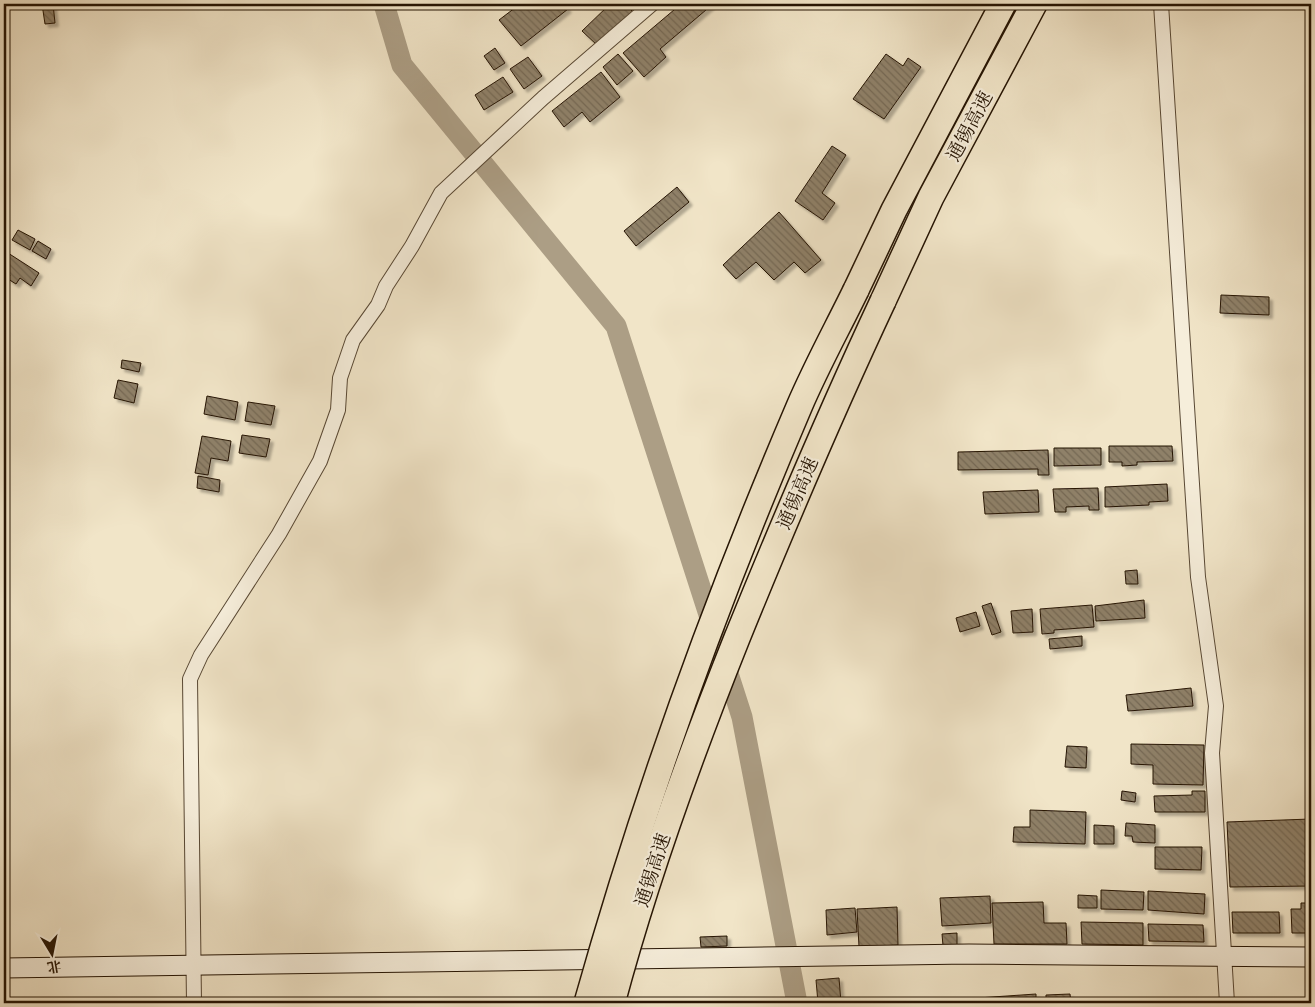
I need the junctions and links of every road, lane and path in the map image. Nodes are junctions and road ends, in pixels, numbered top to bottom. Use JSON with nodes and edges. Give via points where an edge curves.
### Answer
{"nodes":[{"id":1,"x":652,"y":4,"type":"edge"},
{"id":2,"x":1003,"y":4,"type":"edge"},
{"id":3,"x":1034,"y":4,"type":"edge"},
{"id":4,"x":1161,"y":4,"type":"edge"},
{"id":5,"x":1225,"y":956,"type":"junction"},
{"id":6,"x":1311,"y":957,"type":"edge"},
{"id":7,"x":194,"y":965,"type":"junction"},
{"id":8,"x":4,"y":968,"type":"edge"},
{"id":9,"x":194,"y":1003,"type":"edge"},
{"id":10,"x":587,"y":1003,"type":"edge"},
{"id":11,"x":612,"y":1003,"type":"edge"},
{"id":12,"x":1227,"y":1003,"type":"edge"}],
"edges":[{"from":1,"to":7,"type":"street","via":[[542,98],[447,186],[386,286],[378,305],[353,340],[340,378],[338,410],[320,462],[190,679]]},
{"from":2,"to":10,"type":"highway","name":"通锡高速","bridge":true,"via":[[894,210],[799,406],[670,737]]},
{"from":3,"to":11,"type":"highway","name":"通锡高速","bridge":true,"via":[[931,197],[826,425],[688,761],[628,943]]},
{"from":4,"to":5,"type":"street","via":[[1198,577],[1216,706],[1212,753]]},
{"from":5,"to":6,"type":"street"},
{"from":5,"to":7,"type":"street","via":[[969,954]]},
{"from":5,"to":12,"type":"street"},
{"from":7,"to":8,"type":"street"},
{"from":7,"to":9,"type":"street"}]}
